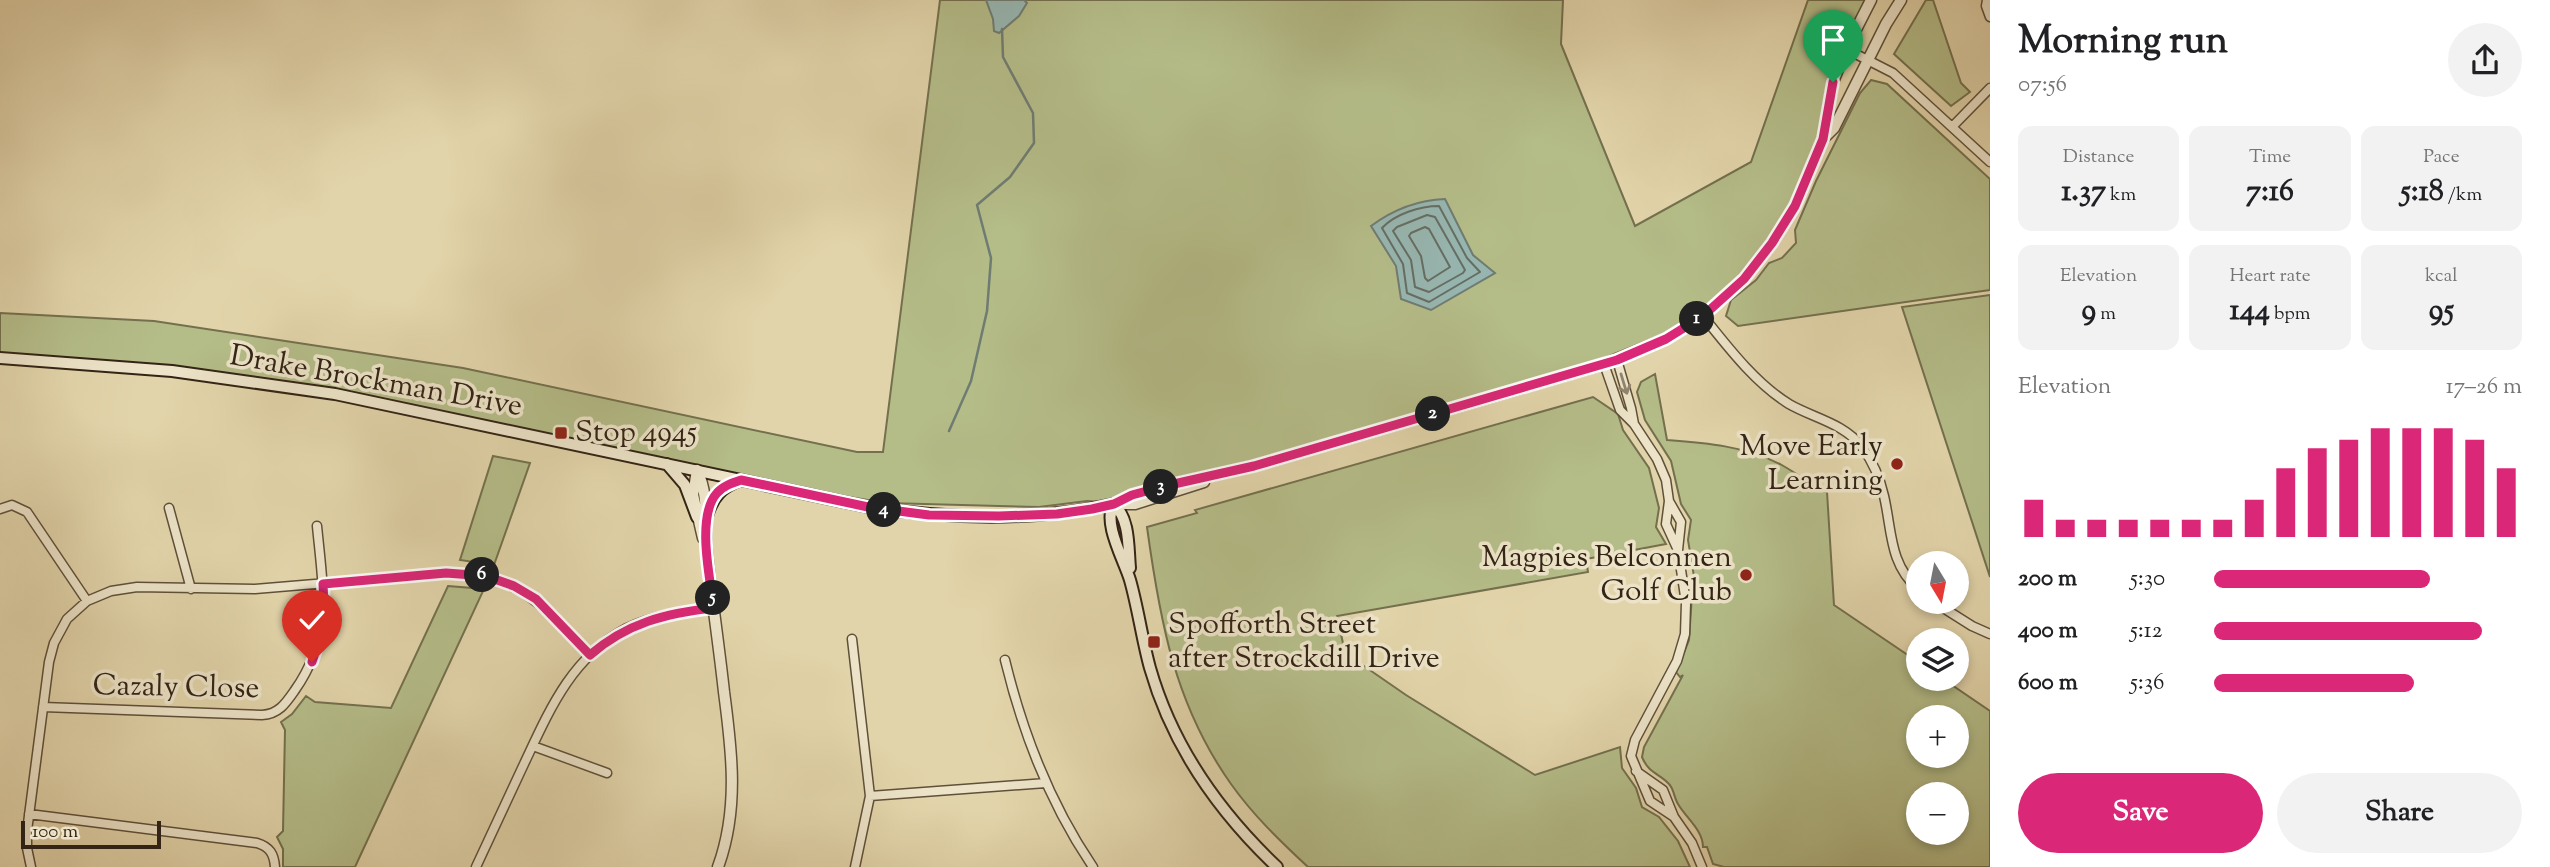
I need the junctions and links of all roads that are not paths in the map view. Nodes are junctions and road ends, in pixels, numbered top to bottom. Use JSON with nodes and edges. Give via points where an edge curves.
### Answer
{"nodes":[{"id":1,"x":1871,"y":0,"type":"edge"},
{"id":2,"x":1901,"y":0,"type":"edge"},
{"id":3,"x":1987,"y":0,"type":"edge"},
{"id":4,"x":1990,"y":17,"type":"edge"},
{"id":5,"x":1846,"y":48,"type":"junction"},
{"id":6,"x":1868,"y":60,"type":"junction"},
{"id":7,"x":1990,"y":88,"type":"edge"},
{"id":8,"x":1952,"y":127,"type":"junction"},
{"id":9,"x":1823,"y":139,"type":"junction"},
{"id":10,"x":1990,"y":162,"type":"edge"},
{"id":11,"x":1703,"y":316,"type":"junction"},
{"id":12,"x":0,"y":358,"type":"edge"},
{"id":13,"x":1617,"y":360,"type":"junction"},
{"id":14,"x":1604,"y":364,"type":"junction"},
{"id":15,"x":1634,"y":424,"type":"junction"},
{"id":16,"x":667,"y":464,"type":"junction"},
{"id":17,"x":697,"y":470,"type":"junction"},
{"id":18,"x":741,"y":480,"type":"junction"},
{"id":19,"x":1670,"y":501,"type":"junction"},
{"id":20,"x":1114,"y":504,"type":"junction"},
{"id":21,"x":169,"y":508,"type":"dead end"},
{"id":22,"x":0,"y":509,"type":"edge"},
{"id":23,"x":702,"y":517,"type":"junction"},
{"id":24,"x":317,"y":526,"type":"dead end"},
{"id":25,"x":1678,"y":550,"type":"junction"},
{"id":26,"x":1906,"y":574,"type":"edge"},
{"id":27,"x":323,"y":584,"type":"junction"},
{"id":28,"x":191,"y":589,"type":"junction"},
{"id":29,"x":87,"y":601,"type":"junction"},
{"id":30,"x":714,"y":608,"type":"junction"},
{"id":31,"x":1953,"y":614,"type":"edge"},
{"id":32,"x":1990,"y":635,"type":"edge"},
{"id":33,"x":852,"y":639,"type":"dead end"},
{"id":34,"x":590,"y":655,"type":"junction"},
{"id":35,"x":1005,"y":660,"type":"dead end"},
{"id":36,"x":43,"y":707,"type":"junction"},
{"id":37,"x":533,"y":746,"type":"junction"},
{"id":38,"x":1636,"y":772,"type":"junction"},
{"id":39,"x":607,"y":773,"type":"dead end"},
{"id":40,"x":1046,"y":783,"type":"junction"},
{"id":41,"x":870,"y":796,"type":"junction"},
{"id":42,"x":29,"y":814,"type":"junction"},
{"id":43,"x":1674,"y":817,"type":"junction"},
{"id":44,"x":31,"y":867,"type":"edge"},
{"id":45,"x":275,"y":867,"type":"edge"},
{"id":46,"x":476,"y":867,"type":"edge"},
{"id":47,"x":718,"y":867,"type":"edge"},
{"id":48,"x":855,"y":867,"type":"edge"},
{"id":49,"x":1093,"y":867,"type":"edge"},
{"id":50,"x":1277,"y":867,"type":"edge"},
{"id":51,"x":1702,"y":867,"type":"edge"}],
"edges":[{"from":1,"to":5,"type":"street"},
{"from":2,"to":6,"type":"street"},
{"from":3,"to":4,"type":"street"},
{"from":5,"to":6,"type":"street"},
{"from":5,"to":9,"type":"street","via":[[1833,82]]},
{"from":6,"to":8,"type":"street","via":[[1893,73]]},
{"from":6,"to":9,"type":"street","via":[[1834,128]]},
{"from":7,"to":8,"type":"street"},
{"from":8,"to":10,"type":"street"},
{"from":9,"to":11,"type":"street","via":[[1795,206],[1772,243],[1744,279]]},
{"from":11,"to":13,"type":"street","via":[[1666,339]]},
{"from":11,"to":26,"type":"street","via":[[1767,387],[1859,444],[1881,485],[1896,558]]},
{"from":12,"to":16,"type":"main road","name":"Drake Brockman Drive","via":[[172,371],[335,394]]},
{"from":13,"to":14,"type":"street"},
{"from":13,"to":15,"type":"street","one_way":true},
{"from":14,"to":15,"type":"street","via":[[1620,410]]},
{"from":14,"to":20,"type":"street","via":[[1218,476],[1156,488]]},
{"from":15,"to":19,"type":"street","via":[[1657,459]]},
{"from":16,"to":17,"type":"main road","name":"Drake Brockman Drive"},
{"from":16,"to":23,"type":"main road"},
{"from":17,"to":18,"type":"main road","name":"Drake Brockman Drive"},
{"from":17,"to":23,"type":"street","via":[[704,484]]},
{"from":18,"to":20,"type":"main road","name":"Drake Brockman Drive","via":[[868,507],[934,515],[1057,514]]},
{"from":18,"to":23,"type":"main road","via":[[716,494]]},
{"from":19,"to":25,"type":"street","via":[[1681,522]]},
{"from":19,"to":25,"type":"street","via":[[1666,524]]},
{"from":20,"to":50,"type":"main road","via":[[1124,522],[1130,581],[1162,702],[1213,796]]},
{"from":21,"to":28,"type":"street"},
{"from":22,"to":29,"type":"street","via":[[12,505],[27,512]]},
{"from":23,"to":30,"type":"street"},
{"from":24,"to":27,"type":"street","name":"Cazaly Close"},
{"from":25,"to":38,"type":"street","via":[[1686,603],[1685,634],[1673,670],[1632,747]]},
{"from":27,"to":28,"type":"street"},
{"from":27,"to":34,"type":"street","via":[[446,573],[486,576],[536,599]]},
{"from":27,"to":36,"type":"street","name":"Cazaly Close","via":[[319,645],[301,682],[275,712]]},
{"from":28,"to":29,"type":"street","via":[[124,588]]},
{"from":29,"to":36,"type":"street","via":[[67,619],[54,643]]},
{"from":30,"to":34,"type":"street","via":[[640,623]]},
{"from":30,"to":47,"type":"street","via":[[733,794],[727,841]]},
{"from":31,"to":32,"type":"street"},
{"from":33,"to":41,"type":"street"},
{"from":34,"to":37,"type":"street","via":[[561,689]]},
{"from":35,"to":40,"type":"street","via":[[1024,729]]},
{"from":36,"to":42,"type":"street"},
{"from":37,"to":39,"type":"street"},
{"from":37,"to":46,"type":"street"},
{"from":38,"to":43,"type":"street","via":[[1650,801]]},
{"from":38,"to":43,"type":"street","via":[[1663,790]]},
{"from":40,"to":41,"type":"street"},
{"from":40,"to":49,"type":"street"},
{"from":41,"to":48,"type":"street"},
{"from":42,"to":44,"type":"street"},
{"from":42,"to":45,"type":"street","via":[[257,843],[269,849]]},
{"from":43,"to":51,"type":"street"}]}
